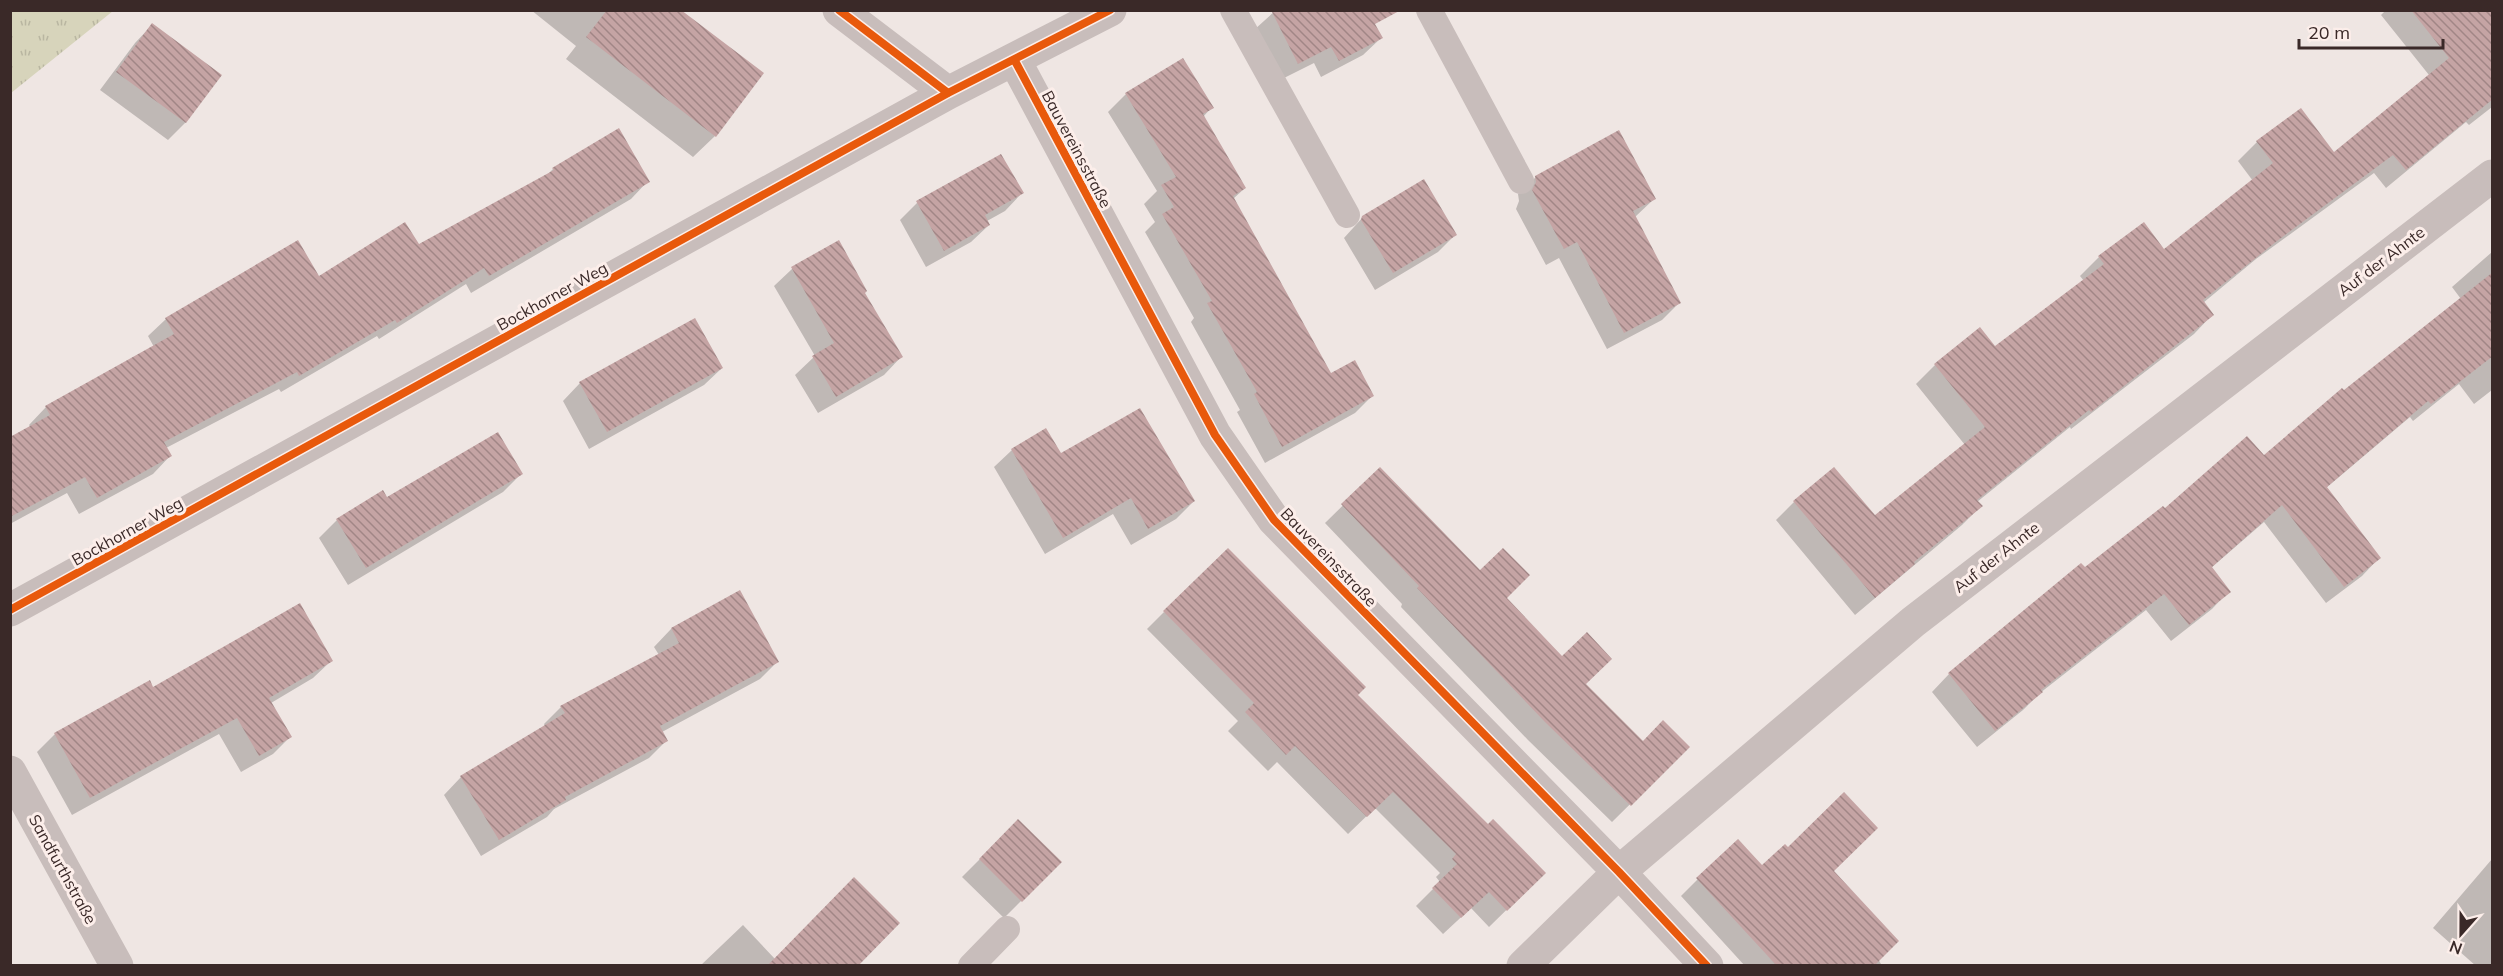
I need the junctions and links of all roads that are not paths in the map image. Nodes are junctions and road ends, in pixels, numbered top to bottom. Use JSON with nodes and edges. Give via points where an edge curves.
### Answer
{"nodes":[{"id":1,"x":838,"y":10,"type":"edge"},
{"id":2,"x":1110,"y":10,"type":"edge"},
{"id":3,"x":1233,"y":10,"type":"edge"},
{"id":4,"x":1429,"y":10,"type":"edge"},
{"id":5,"x":1015,"y":61,"type":"junction"},
{"id":6,"x":948,"y":93,"type":"junction"},
{"id":7,"x":2493,"y":176,"type":"edge"},
{"id":8,"x":1521,"y":181,"type":"dead end"},
{"id":9,"x":1347,"y":214,"type":"dead end"},
{"id":10,"x":10,"y":610,"type":"edge"},
{"id":11,"x":10,"y":772,"type":"edge"},
{"id":12,"x":1619,"y":872,"type":"junction"},
{"id":13,"x":1007,"y":929,"type":"dead end"},
{"id":14,"x":117,"y":966,"type":"edge"},
{"id":15,"x":971,"y":966,"type":"edge"},
{"id":16,"x":1523,"y":966,"type":"edge"},
{"id":17,"x":1707,"y":966,"type":"edge"}],
"edges":[{"from":1,"to":6,"type":"street"},
{"from":2,"to":5,"type":"street","name":"Bockhorner Weg"},
{"from":3,"to":9,"type":"lane"},
{"from":4,"to":8,"type":"lane"},
{"from":5,"to":6,"type":"street","name":"Bockhorner Weg"},
{"from":5,"to":12,"type":"street","name":"Bauvereinsstraße","via":[[1215,435],[1274,520]]},
{"from":6,"to":10,"type":"street","name":"Bockhorner Weg"},
{"from":7,"to":12,"type":"street","name":"Auf der Ahnte","via":[[1913,622]]},
{"from":11,"to":14,"type":"street","name":"Sandfurthstraße"},
{"from":12,"to":16,"type":"street","name":"Auf der Ahnte"},
{"from":12,"to":17,"type":"street","name":"Bauvereinsstraße"},
{"from":13,"to":15,"type":"lane"}]}
